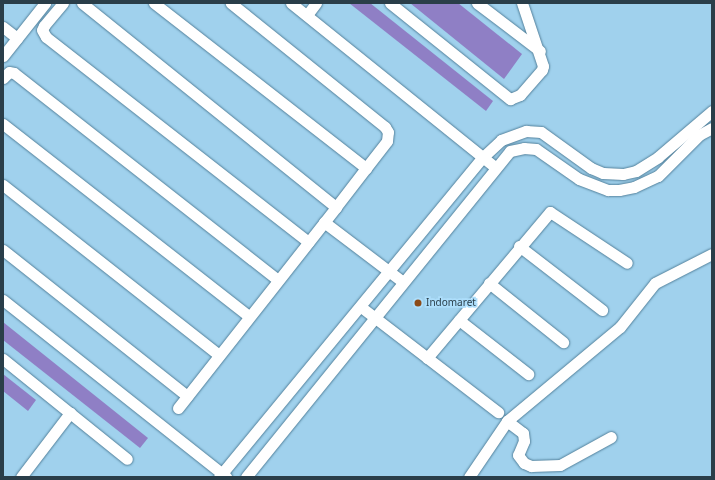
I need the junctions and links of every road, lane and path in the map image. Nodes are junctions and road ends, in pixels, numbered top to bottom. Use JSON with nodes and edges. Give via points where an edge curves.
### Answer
{"nodes":[{"id":1,"x":45,"y":3,"type":"edge"},
{"id":2,"x":63,"y":3,"type":"edge"},
{"id":3,"x":82,"y":3,"type":"edge"},
{"id":4,"x":154,"y":3,"type":"edge"},
{"id":5,"x":231,"y":3,"type":"edge"},
{"id":6,"x":291,"y":3,"type":"edge"},
{"id":7,"x":316,"y":3,"type":"edge"},
{"id":8,"x":390,"y":3,"type":"edge"},
{"id":9,"x":477,"y":3,"type":"edge"},
{"id":10,"x":522,"y":3,"type":"edge"},
{"id":11,"x":307,"y":15,"type":"junction"},
{"id":12,"x":3,"y":27,"type":"edge"},
{"id":13,"x":17,"y":38,"type":"junction"},
{"id":14,"x":540,"y":51,"type":"junction"},
{"id":15,"x":3,"y":56,"type":"edge"},
{"id":16,"x":3,"y":78,"type":"edge"},
{"id":17,"x":712,"y":111,"type":"edge"},
{"id":18,"x":3,"y":124,"type":"edge"},
{"id":19,"x":712,"y":128,"type":"edge"},
{"id":20,"x":483,"y":157,"type":"junction"},
{"id":21,"x":495,"y":167,"type":"junction"},
{"id":22,"x":366,"y":168,"type":"junction"},
{"id":23,"x":3,"y":185,"type":"edge"},
{"id":24,"x":336,"y":207,"type":"junction"},
{"id":25,"x":324,"y":222,"type":"junction"},
{"id":26,"x":308,"y":242,"type":"junction"},
{"id":27,"x":519,"y":246,"type":"junction"},
{"id":28,"x":3,"y":250,"type":"edge"},
{"id":29,"x":712,"y":254,"type":"edge"},
{"id":30,"x":627,"y":263,"type":"dead end"},
{"id":31,"x":389,"y":271,"type":"junction"},
{"id":32,"x":278,"y":280,"type":"junction"},
{"id":33,"x":403,"y":282,"type":"junction"},
{"id":34,"x":489,"y":283,"type":"junction"},
{"id":35,"x":3,"y":300,"type":"edge"},
{"id":36,"x":361,"y":307,"type":"junction"},
{"id":37,"x":602,"y":310,"type":"dead end"},
{"id":38,"x":249,"y":316,"type":"junction"},
{"id":39,"x":375,"y":318,"type":"junction"},
{"id":40,"x":459,"y":320,"type":"junction"},
{"id":41,"x":563,"y":342,"type":"dead end"},
{"id":42,"x":219,"y":355,"type":"junction"},
{"id":43,"x":427,"y":358,"type":"junction"},
{"id":44,"x":3,"y":359,"type":"edge"},
{"id":45,"x":528,"y":374,"type":"dead end"},
{"id":46,"x":187,"y":396,"type":"junction"},
{"id":47,"x":178,"y":408,"type":"dead end"},
{"id":48,"x":498,"y":412,"type":"dead end"},
{"id":49,"x":70,"y":413,"type":"junction"},
{"id":50,"x":507,"y":421,"type":"junction"},
{"id":51,"x":611,"y":437,"type":"dead end"},
{"id":52,"x":127,"y":459,"type":"dead end"},
{"id":53,"x":222,"y":476,"type":"edge"},
{"id":54,"x":21,"y":477,"type":"edge"},
{"id":55,"x":246,"y":477,"type":"edge"},
{"id":56,"x":469,"y":477,"type":"edge"}],
"edges":[{"from":1,"to":13,"type":"street"},
{"from":2,"to":26,"type":"street","via":[[44,26],[42,30],[46,37]]},
{"from":3,"to":24,"type":"street"},
{"from":4,"to":22,"type":"street"},
{"from":5,"to":22,"type":"street","via":[[385,127],[388,132],[387,141]]},
{"from":6,"to":11,"type":"street"},
{"from":7,"to":11,"type":"street"},
{"from":8,"to":14,"type":"street","via":[[510,99],[520,95],[542,70]]},
{"from":9,"to":14,"type":"street"},
{"from":10,"to":14,"type":"street"},
{"from":11,"to":20,"type":"street"},
{"from":12,"to":13,"type":"street"},
{"from":13,"to":15,"type":"street"},
{"from":16,"to":32,"type":"street","via":[[9,72],[14,73]]},
{"from":17,"to":20,"type":"street","via":[[658,158],[636,171],[623,174],[603,173],[591,168],[567,153],[548,136],[532,130],[511,134]]},
{"from":18,"to":38,"type":"street"},
{"from":19,"to":21,"type":"street","via":[[699,136],[658,176],[634,188],[608,190],[593,186],[536,149],[510,151]]},
{"from":20,"to":21,"type":"street"},
{"from":20,"to":31,"type":"street"},
{"from":21,"to":33,"type":"street"},
{"from":22,"to":24,"type":"street"},
{"from":23,"to":42,"type":"street"},
{"from":24,"to":25,"type":"street"},
{"from":25,"to":26,"type":"street"},
{"from":25,"to":31,"type":"street"},
{"from":26,"to":32,"type":"street"},
{"from":27,"to":30,"type":"street","via":[[546,216],[553,212]]},
{"from":27,"to":34,"type":"street"},
{"from":27,"to":37,"type":"street"},
{"from":28,"to":46,"type":"street"},
{"from":29,"to":50,"type":"street","via":[[655,282],[620,327]]},
{"from":31,"to":33,"type":"street"},
{"from":31,"to":36,"type":"street"},
{"from":32,"to":38,"type":"street"},
{"from":33,"to":39,"type":"street"},
{"from":34,"to":40,"type":"street"},
{"from":34,"to":41,"type":"street"},
{"from":35,"to":53,"type":"street"},
{"from":36,"to":39,"type":"street"},
{"from":36,"to":53,"type":"street"},
{"from":38,"to":42,"type":"street"},
{"from":39,"to":43,"type":"street"},
{"from":39,"to":55,"type":"street"},
{"from":40,"to":43,"type":"street"},
{"from":40,"to":45,"type":"street"},
{"from":42,"to":46,"type":"street"},
{"from":43,"to":48,"type":"street"},
{"from":44,"to":49,"type":"street"},
{"from":46,"to":47,"type":"street"},
{"from":49,"to":52,"type":"street"},
{"from":49,"to":54,"type":"street"},
{"from":50,"to":51,"type":"street","via":[[523,433],[524,441],[518,455],[524,464],[531,466],[560,465]]},
{"from":50,"to":56,"type":"street"}]}
